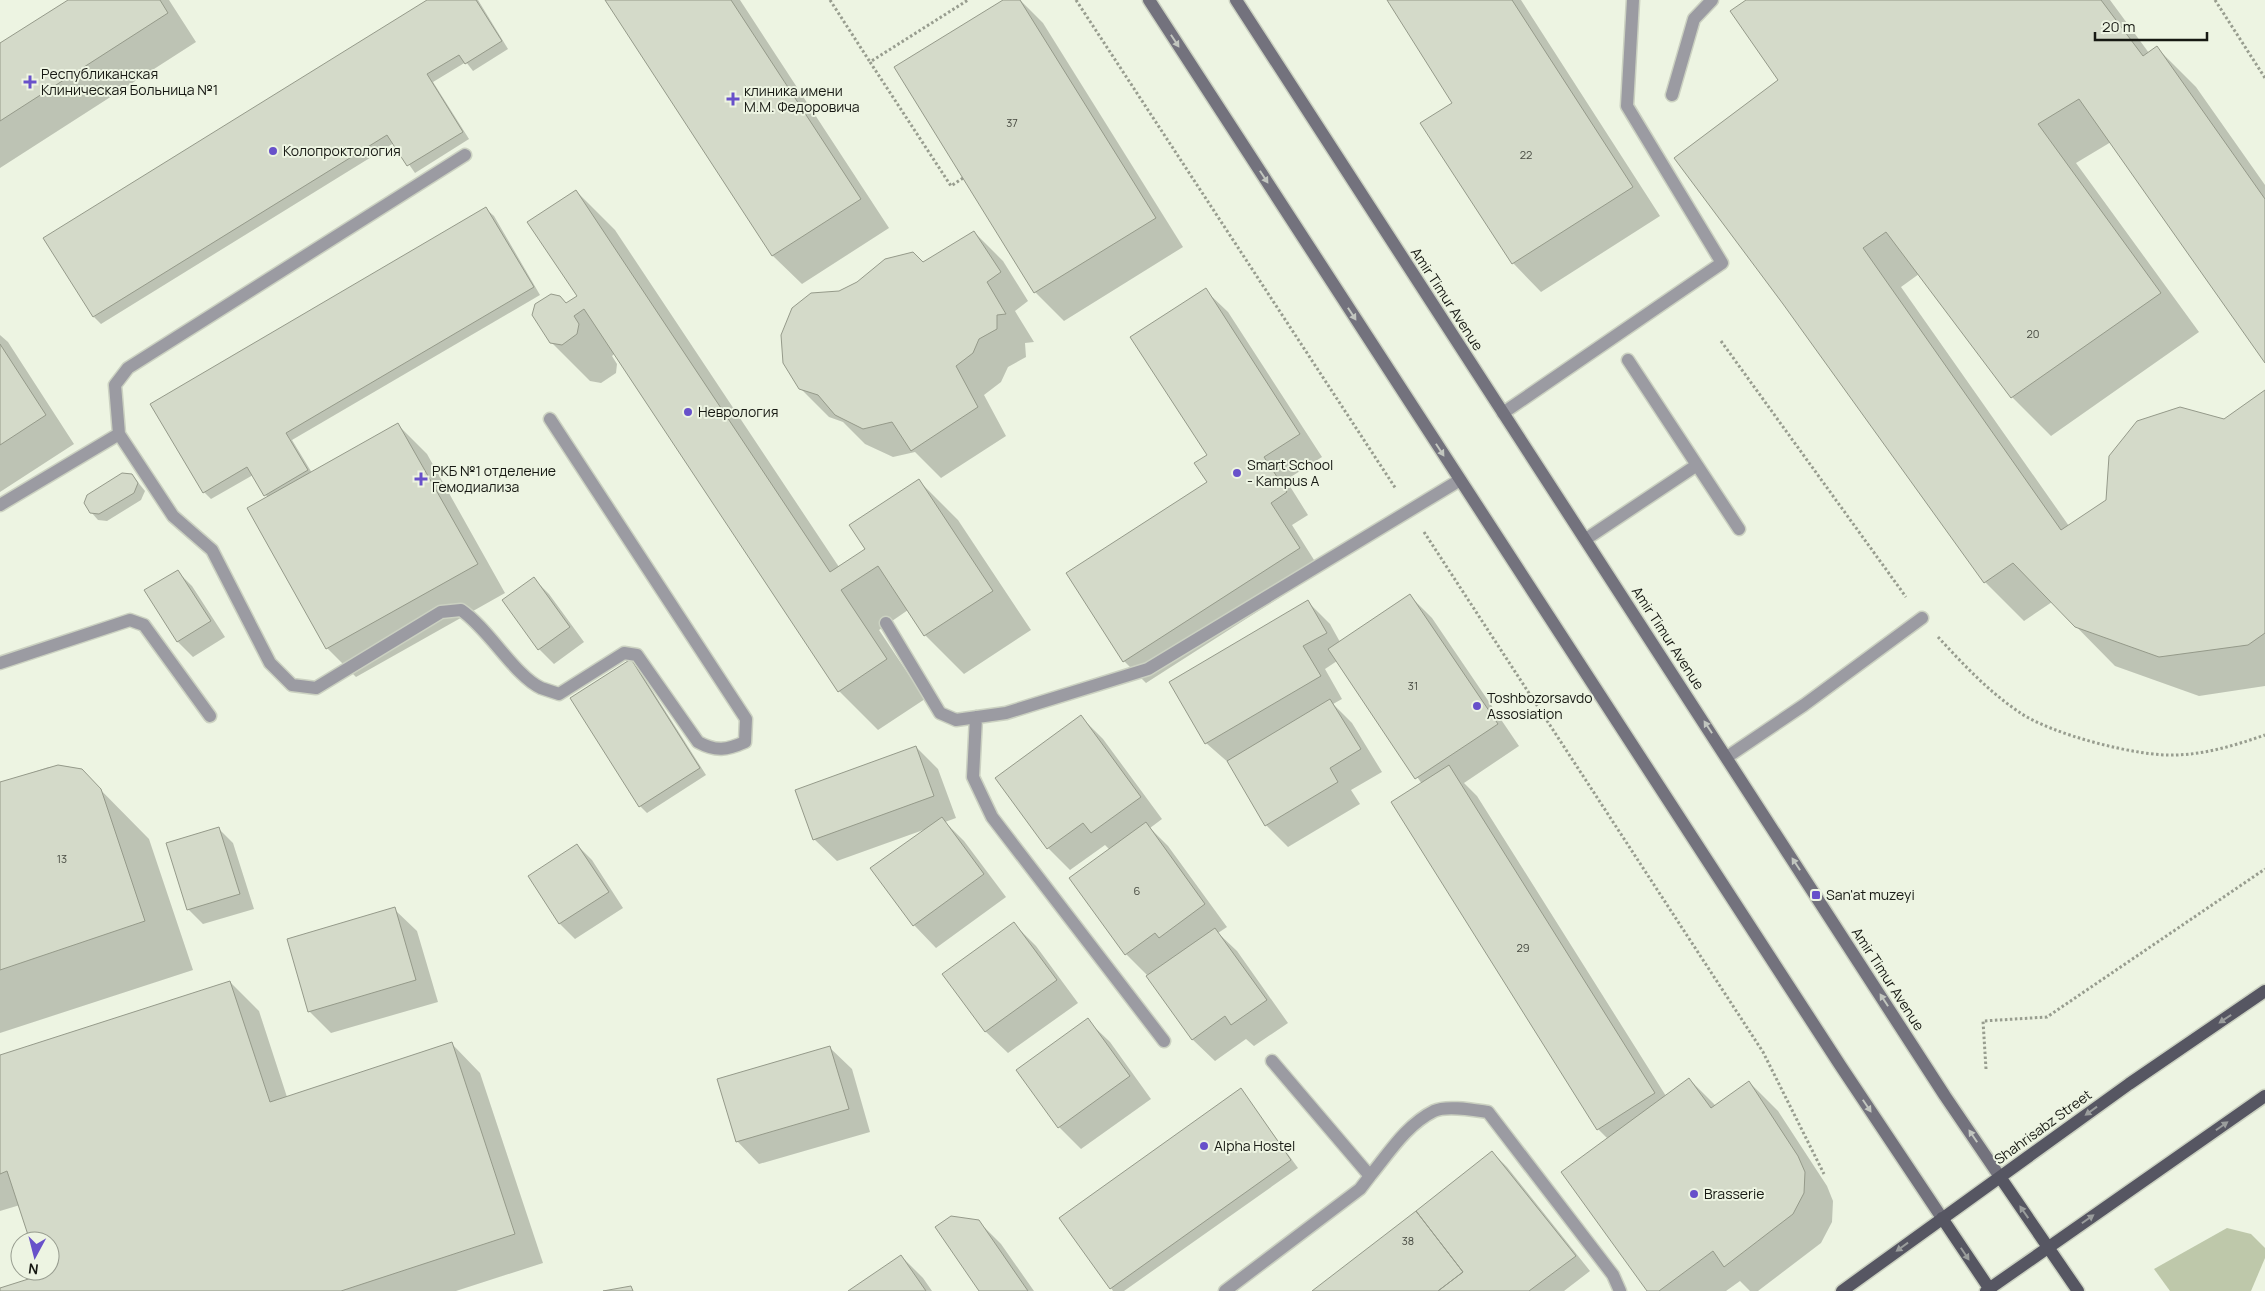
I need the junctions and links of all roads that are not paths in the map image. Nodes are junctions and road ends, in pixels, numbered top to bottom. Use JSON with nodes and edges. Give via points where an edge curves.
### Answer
{"nodes":[{"id":1,"x":1149,"y":0,"type":"edge"},
{"id":2,"x":1236,"y":0,"type":"edge"},
{"id":3,"x":1633,"y":0,"type":"edge"},
{"id":4,"x":1712,"y":0,"type":"edge"},
{"id":5,"x":1672,"y":95,"type":"dead end"},
{"id":6,"x":465,"y":154,"type":"dead end"},
{"id":7,"x":1628,"y":360,"type":"dead end"},
{"id":8,"x":1503,"y":413,"type":"junction"},
{"id":9,"x":550,"y":419,"type":"dead end"},
{"id":10,"x":120,"y":434,"type":"junction"},
{"id":11,"x":1697,"y":465,"type":"junction"},
{"id":12,"x":1460,"y":480,"type":"junction"},
{"id":13,"x":0,"y":505,"type":"edge"},
{"id":14,"x":1739,"y":529,"type":"dead end"},
{"id":15,"x":1586,"y":539,"type":"junction"},
{"id":16,"x":1922,"y":618,"type":"road end"},
{"id":17,"x":886,"y":623,"type":"dead end"},
{"id":18,"x":0,"y":663,"type":"edge"},
{"id":19,"x":210,"y":716,"type":"dead end"},
{"id":20,"x":976,"y":717,"type":"junction"},
{"id":21,"x":1727,"y":757,"type":"junction"},
{"id":22,"x":2265,"y":991,"type":"edge"},
{"id":23,"x":1164,"y":1041,"type":"dead end"},
{"id":24,"x":1272,"y":1062,"type":"dead end"},
{"id":25,"x":2265,"y":1096,"type":"edge"},
{"id":26,"x":1370,"y":1176,"type":"junction"},
{"id":27,"x":2000,"y":1177,"type":"junction"},
{"id":28,"x":1942,"y":1218,"type":"junction"},
{"id":29,"x":2048,"y":1247,"type":"junction"},
{"id":30,"x":1989,"y":1290,"type":"edge"},
{"id":31,"x":1225,"y":1291,"type":"edge"},
{"id":32,"x":1620,"y":1291,"type":"edge"},
{"id":33,"x":1842,"y":1291,"type":"edge"},
{"id":34,"x":2078,"y":1291,"type":"edge"}],
"edges":[{"from":1,"to":12,"type":"main road","one_way":true},
{"from":2,"to":8,"type":"main road","name":"Amir Timur Avenue"},
{"from":3,"to":8,"type":"lane","via":[[1627,106],[1722,263]]},
{"from":4,"to":5,"type":"lane","via":[[1694,19]]},
{"from":6,"to":10,"type":"lane","via":[[128,368],[116,386]]},
{"from":7,"to":11,"type":"lane"},
{"from":8,"to":15,"type":"main road","name":"Amir Timur Avenue"},
{"from":9,"to":10,"type":"lane","via":[[746,719],[745,742],[728,750],[711,749],[698,742],[637,655],[624,653],[559,694],[541,688],[529,680],[476,620],[461,610],[441,612],[316,688],[292,685],[270,663],[212,550],[173,516]]},
{"from":10,"to":13,"type":"lane"},
{"from":11,"to":14,"type":"lane"},
{"from":11,"to":15,"type":"lane"},
{"from":12,"to":20,"type":"lane","via":[[1148,669],[1006,714]]},
{"from":12,"to":28,"type":"main road","one_way":true},
{"from":21,"to":15,"type":"main road","name":"Amir Timur Avenue","one_way":true},
{"from":16,"to":21,"type":"lane"},
{"from":17,"to":20,"type":"lane","via":[[940,713],[956,720]]},
{"from":18,"to":19,"type":"lane","via":[[130,620],[144,625]]},
{"from":20,"to":23,"type":"lane","via":[[973,777],[992,817]]},
{"from":27,"to":21,"type":"main road","name":"Amir Timur Avenue","one_way":true},
{"from":22,"to":27,"type":"main road","name":"Shahrisabz Street","one_way":true},
{"from":24,"to":26,"type":"lane"},
{"from":29,"to":25,"type":"main road","one_way":true},
{"from":26,"to":31,"type":"lane","via":[[1360,1189]]},
{"from":26,"to":32,"type":"lane","via":[[1401,1135],[1435,1110],[1488,1112],[1613,1276]]},
{"from":27,"to":28,"type":"main road","name":"Shahrisabz Street"},
{"from":29,"to":27,"type":"main road","name":"Amir Timur Avenue","one_way":true},
{"from":28,"to":30,"type":"main road","one_way":true},
{"from":28,"to":33,"type":"main road","name":"Shahrisabz Street","one_way":true},
{"from":29,"to":30,"type":"main road"},
{"from":29,"to":34,"type":"main road","name":"Amir Timur Avenue"}]}
